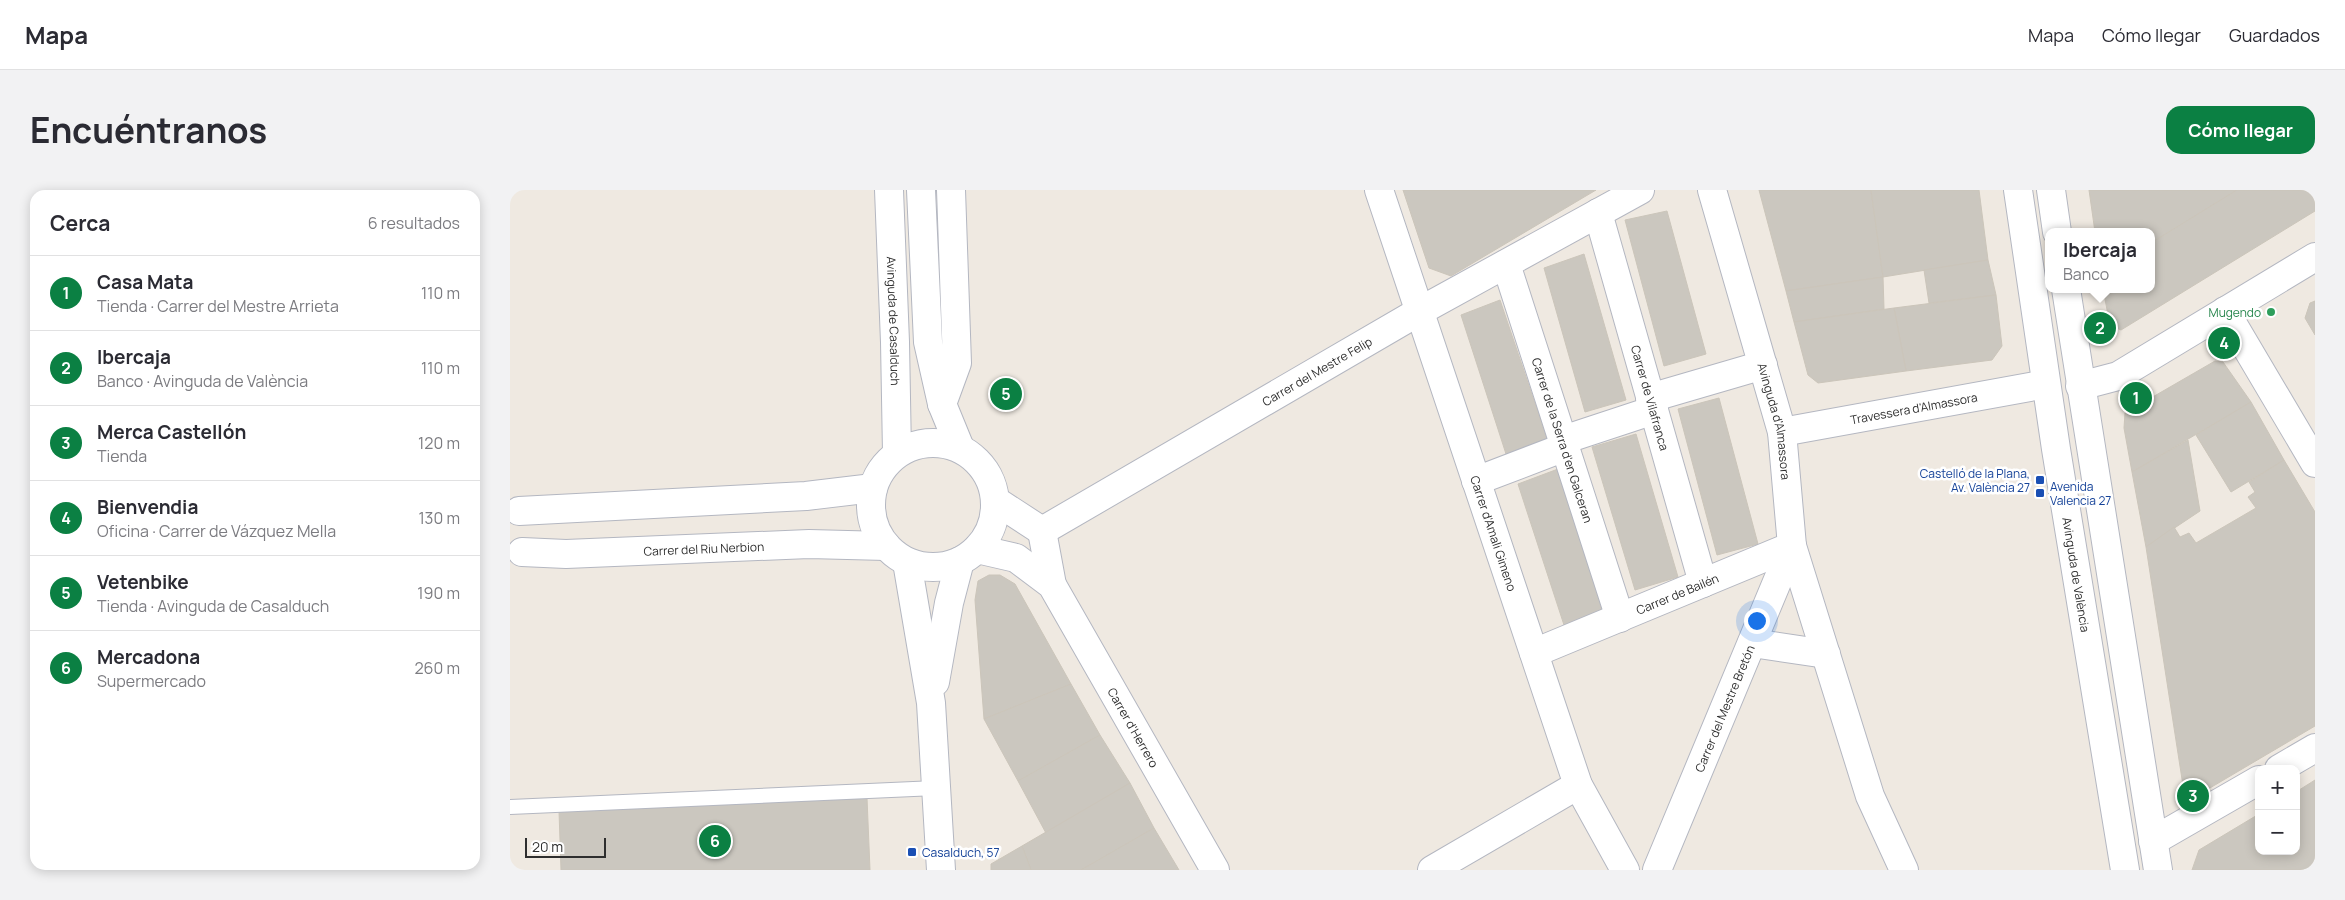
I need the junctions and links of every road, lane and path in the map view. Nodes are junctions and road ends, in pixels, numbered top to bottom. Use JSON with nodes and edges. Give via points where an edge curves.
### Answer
{"nodes":[{"id":1,"x":889,"y":190,"type":"edge"},
{"id":2,"x":922,"y":190,"type":"edge"},
{"id":3,"x":951,"y":190,"type":"edge"},
{"id":4,"x":1379,"y":190,"type":"edge"},
{"id":5,"x":1640,"y":190,"type":"edge"},
{"id":6,"x":1712,"y":190,"type":"edge"},
{"id":7,"x":2018,"y":190,"type":"edge"},
{"id":8,"x":2051,"y":190,"type":"edge"},
{"id":9,"x":1598,"y":213,"type":"junction"},
{"id":10,"x":2056,"y":228,"type":"edge"},
{"id":11,"x":2315,"y":257,"type":"edge"},
{"id":12,"x":1506,"y":264,"type":"junction"},
{"id":13,"x":2067,"y":293,"type":"edge"},
{"id":14,"x":1420,"y":311,"type":"junction"},
{"id":15,"x":2225,"y":311,"type":"junction"},
{"id":16,"x":1763,"y":365,"type":"junction"},
{"id":17,"x":2046,"y":384,"type":"junction"},
{"id":18,"x":2080,"y":386,"type":"junction"},
{"id":19,"x":942,"y":404,"type":"junction"},
{"id":20,"x":1652,"y":404,"type":"junction"},
{"id":21,"x":1782,"y":432,"type":"junction"},
{"id":22,"x":1564,"y":444,"type":"junction"},
{"id":23,"x":960,"y":448,"type":"junction"},
{"id":24,"x":897,"y":453,"type":"junction"},
{"id":25,"x":2315,"y":463,"type":"edge"},
{"id":26,"x":1476,"y":481,"type":"junction"},
{"id":27,"x":873,"y":488,"type":"junction"},
{"id":28,"x":996,"y":501,"type":"junction"},
{"id":29,"x":514,"y":508,"type":"edge"},
{"id":30,"x":1042,"y":530,"type":"junction"},
{"id":31,"x":886,"y":546,"type":"junction"},
{"id":32,"x":1792,"y":546,"type":"junction"},
{"id":33,"x":516,"y":555,"type":"edge"},
{"id":34,"x":968,"y":555,"type":"junction"},
{"id":35,"x":907,"y":562,"type":"junction"},
{"id":36,"x":1703,"y":583,"type":"junction"},
{"id":37,"x":1052,"y":585,"type":"junction"},
{"id":38,"x":1620,"y":618,"type":"junction"},
{"id":39,"x":1752,"y":642,"type":"junction"},
{"id":40,"x":1534,"y":653,"type":"junction"},
{"id":41,"x":1826,"y":654,"type":"junction"},
{"id":42,"x":931,"y":703,"type":"junction"},
{"id":43,"x":2315,"y":748,"type":"edge"},
{"id":44,"x":2285,"y":765,"type":"edge"},
{"id":45,"x":2255,"y":782,"type":"edge"},
{"id":46,"x":1578,"y":785,"type":"junction"},
{"id":47,"x":936,"y":788,"type":"junction"},
{"id":48,"x":510,"y":807,"type":"edge"},
{"id":49,"x":2154,"y":841,"type":"junction"},
{"id":50,"x":941,"y":870,"type":"edge"},
{"id":51,"x":1215,"y":870,"type":"edge"},
{"id":52,"x":1432,"y":870,"type":"edge"},
{"id":53,"x":1625,"y":870,"type":"edge"},
{"id":54,"x":1657,"y":870,"type":"edge"},
{"id":55,"x":1904,"y":870,"type":"edge"},
{"id":56,"x":2125,"y":870,"type":"edge"},
{"id":57,"x":2158,"y":870,"type":"edge"}],
"edges":[{"from":1,"to":24,"type":"street","name":"Avinguda de Casalduch"},
{"from":2,"to":19,"type":"street","via":[[928,342]]},
{"from":3,"to":19,"type":"street","via":[[957,363]]},
{"from":4,"to":14,"type":"street","name":"Carrer d'Amali Gimeno"},
{"from":5,"to":9,"type":"street","name":"Carrer del Mestre Felip"},
{"from":6,"to":16,"type":"street","name":"Avinguda d'Almassora"},
{"from":7,"to":17,"type":"street","name":"Avinguda de València"},
{"from":8,"to":10,"type":"street"},
{"from":9,"to":12,"type":"street","name":"Carrer del Mestre Felip"},
{"from":9,"to":20,"type":"street","name":"Carrer de Vilafranca"},
{"from":11,"to":15,"type":"street"},
{"from":12,"to":14,"type":"street","name":"Carrer del Mestre Felip"},
{"from":12,"to":22,"type":"street","name":"Carrer de la Serra d'en Galceran"},
{"from":13,"to":18,"type":"street"},
{"from":14,"to":26,"type":"street","name":"Carrer d'Amali Gimeno"},
{"from":14,"to":30,"type":"street","name":"Carrer del Mestre Felip"},
{"from":15,"to":18,"type":"street","via":[[2118,376]]},
{"from":15,"to":25,"type":"street"},
{"from":16,"to":20,"type":"street"},
{"from":16,"to":21,"type":"street","name":"Avinguda d'Almassora"},
{"from":17,"to":21,"type":"street","name":"Travessera d'Almassora"},
{"from":17,"to":56,"type":"street","name":"Avinguda de València"},
{"from":18,"to":49,"type":"street"},
{"from":19,"to":23,"type":"street"},
{"from":20,"to":22,"type":"street"},
{"from":20,"to":36,"type":"street","name":"Carrer de Vilafranca"},
{"from":21,"to":32,"type":"street","name":"Avinguda d'Almassora"},
{"from":22,"to":26,"type":"street"},
{"from":22,"to":38,"type":"street","name":"Carrer de la Serra d'en Galceran"},
{"from":23,"to":24,"type":"street","via":[[928,442]]},
{"from":23,"to":28,"type":"street","via":[[985,469]]},
{"from":24,"to":27,"type":"street","via":[[882,468]]},
{"from":26,"to":40,"type":"street","name":"Carrer d'Amali Gimeno"},
{"from":27,"to":29,"type":"street","via":[[806,496]]},
{"from":27,"to":31,"type":"street","via":[[872,519]]},
{"from":28,"to":30,"type":"street"},
{"from":28,"to":34,"type":"street","via":[[992,527]]},
{"from":29,"to":33,"type":"street","via":[[528,531]]},
{"from":30,"to":37,"type":"street","name":"Carrer d'Herrero"},
{"from":31,"to":33,"type":"street","name":"Carrer del Riu Nerbion","via":[[809,544]]},
{"from":31,"to":35,"type":"street"},
{"from":32,"to":36,"type":"street","name":"Carrer de Bailén"},
{"from":32,"to":39,"type":"street","name":"Carrer del Mestre Bretón"},
{"from":32,"to":41,"type":"street","name":"Avinguda d'Almassora"},
{"from":34,"to":35,"type":"street","via":[[934,567]]},
{"from":34,"to":37,"type":"street","name":"Carrer d'Herrero","via":[[1016,558]]},
{"from":34,"to":42,"type":"street","via":[[949,603]]},
{"from":35,"to":42,"type":"street"},
{"from":36,"to":38,"type":"street","name":"Carrer de Bailén"},
{"from":37,"to":51,"type":"street","name":"Carrer d'Herrero"},
{"from":38,"to":40,"type":"street","name":"Carrer de Bailén"},
{"from":39,"to":41,"type":"street"},
{"from":39,"to":54,"type":"street","name":"Carrer del Mestre Bretón"},
{"from":40,"to":46,"type":"street","name":"Carrer d'Amali Gimeno"},
{"from":41,"to":55,"type":"street","name":"Avinguda d'Almassora","via":[[1870,796]]},
{"from":42,"to":47,"type":"street"},
{"from":43,"to":44,"type":"street"},
{"from":45,"to":49,"type":"street"},
{"from":46,"to":52,"type":"street"},
{"from":46,"to":53,"type":"street","name":"Carrer d'Amali Gimeno"},
{"from":47,"to":48,"type":"lane"},
{"from":47,"to":50,"type":"street"},
{"from":49,"to":57,"type":"street"}]}
